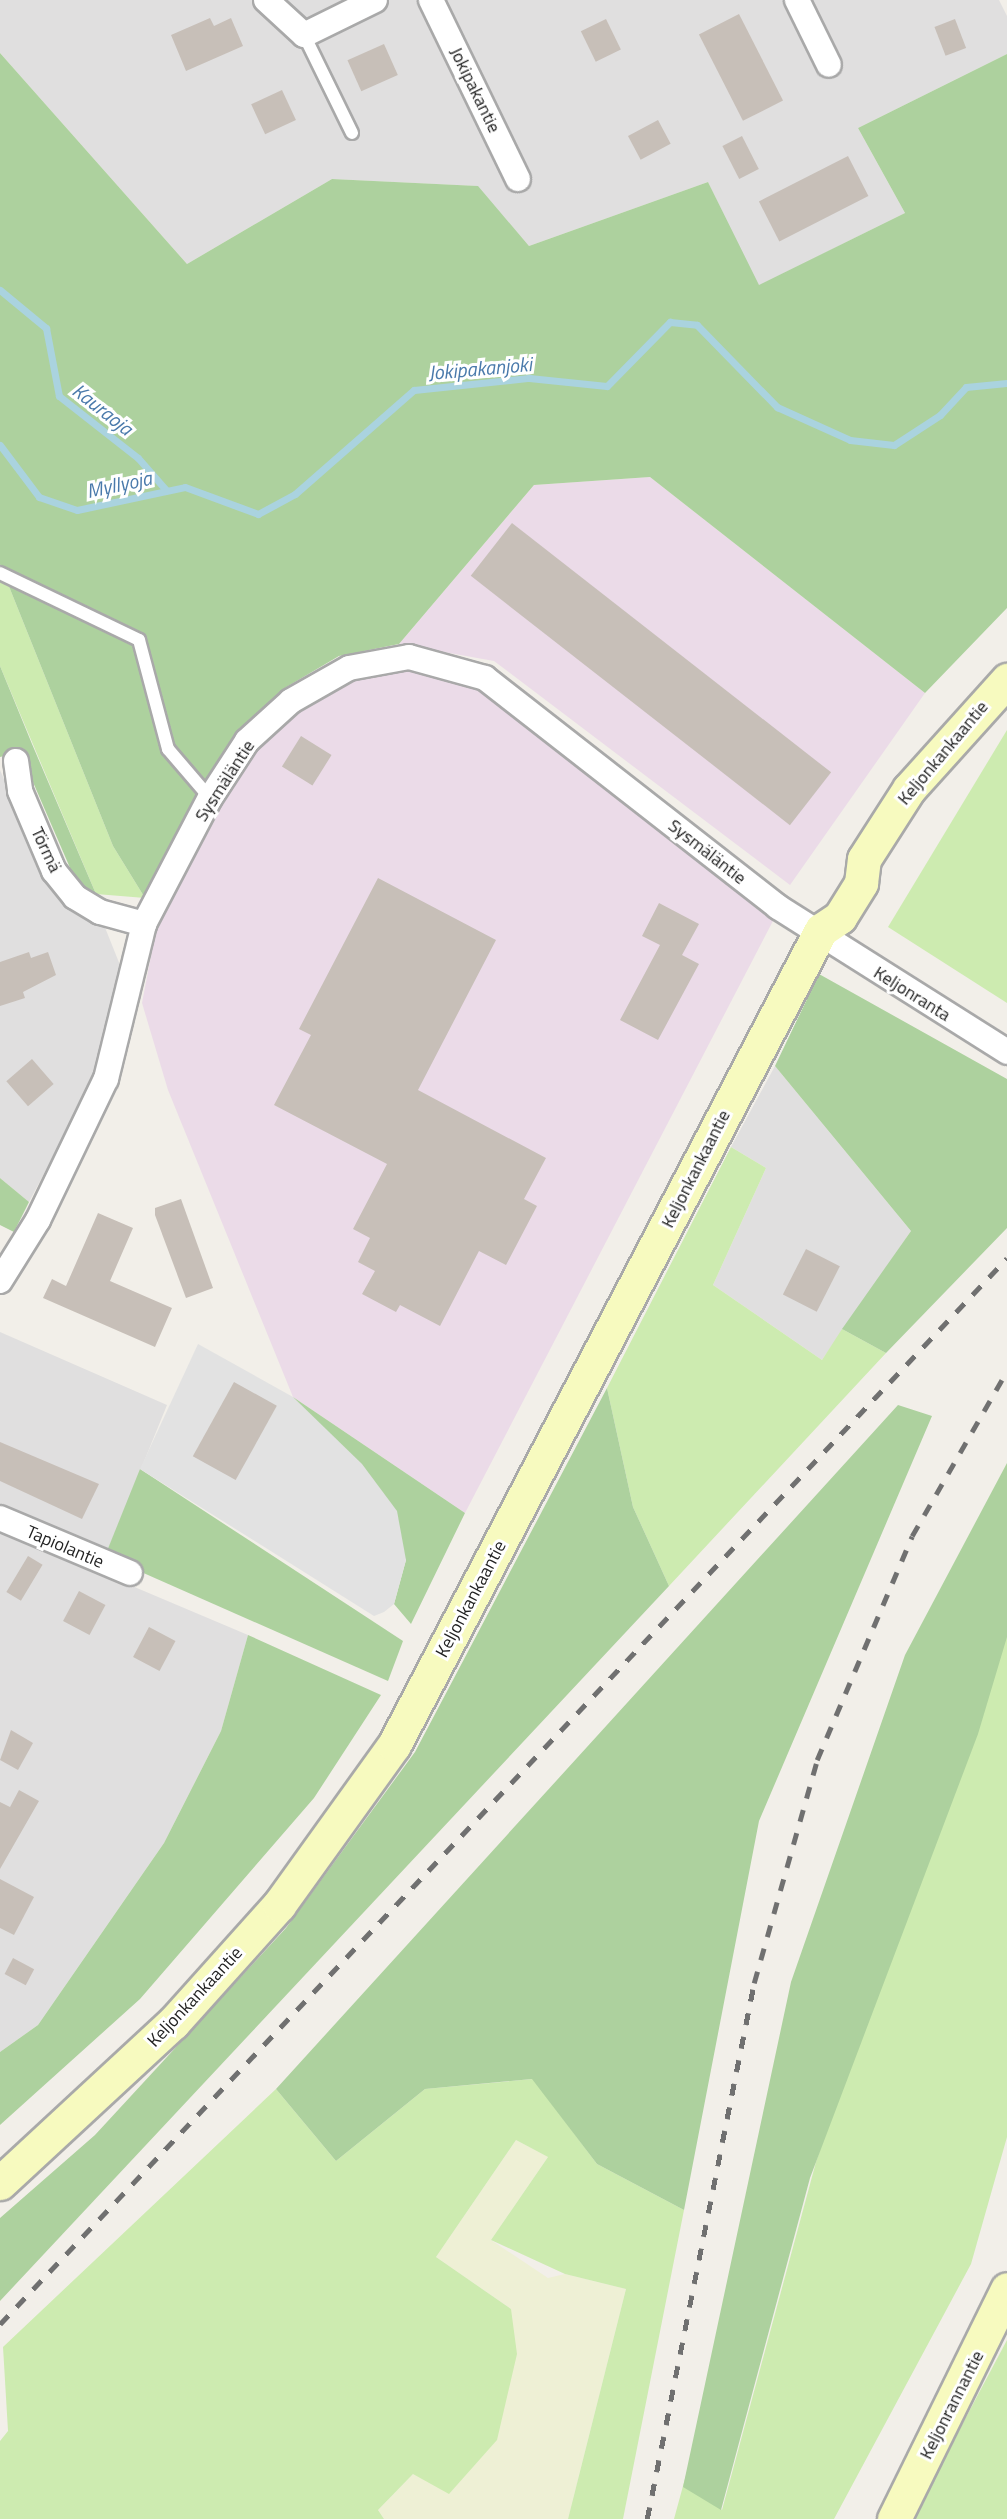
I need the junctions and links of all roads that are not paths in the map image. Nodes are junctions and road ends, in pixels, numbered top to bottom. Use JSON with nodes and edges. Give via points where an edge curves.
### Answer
{"nodes":[{"id":1,"x":266,"y":0,"type":"edge"},
{"id":2,"x":375,"y":0,"type":"edge"},
{"id":3,"x":431,"y":0,"type":"edge"},
{"id":4,"x":797,"y":0,"type":"edge"},
{"id":5,"x":304,"y":35,"type":"junction"},
{"id":6,"x":829,"y":65,"type":"dead end"},
{"id":7,"x":352,"y":133,"type":"dead end"},
{"id":8,"x":518,"y":179,"type":"dead end"},
{"id":9,"x":0,"y":573,"type":"edge"},
{"id":10,"x":1007,"y":680,"type":"edge"},
{"id":11,"x":16,"y":761,"type":"dead end"},
{"id":12,"x":210,"y":798,"type":"junction"},
{"id":13,"x":144,"y":924,"type":"junction"},
{"id":14,"x":820,"y":933,"type":"junction"},
{"id":15,"x":1007,"y":1052,"type":"edge"},
{"id":16,"x":0,"y":1281,"type":"edge"},
{"id":17,"x":0,"y":1518,"type":"edge"},
{"id":18,"x":130,"y":1573,"type":"dead end"},
{"id":19,"x":0,"y":2183,"type":"edge"},
{"id":20,"x":1007,"y":2289,"type":"edge"},
{"id":21,"x":894,"y":2519,"type":"edge"}],
"edges":[{"from":1,"to":5,"type":"street"},
{"from":2,"to":5,"type":"street"},
{"from":3,"to":8,"type":"street","name":"Jokipakantie"},
{"from":4,"to":6,"type":"street"},
{"from":5,"to":7,"type":"lane"},
{"from":9,"to":12,"type":"lane","via":[[19,586],[139,640],[168,749]]},
{"from":10,"to":14,"type":"main road","name":"Keljonkankaantie","via":[[909,789],[864,860],[861,882],[840,917]]},
{"from":11,"to":13,"type":"street","name":"Törmä","via":[[20,791],[54,871],[83,902]]},
{"from":12,"to":13,"type":"street","name":"Sysmäläntie"},
{"from":12,"to":14,"type":"street","name":"Sysmäläntie","via":[[247,741],[291,701],[349,668],[410,657],[485,678]]},
{"from":13,"to":16,"type":"street","name":"Sysmäläntie","via":[[106,1079],[38,1220]]},
{"from":14,"to":15,"type":"street","name":"Keljonranta"},
{"from":14,"to":19,"type":"main road","name":"Keljonkankaantie","via":[[394,1745],[279,1905],[173,2023]]},
{"from":17,"to":18,"type":"street","name":"Tapiolantie"},
{"from":20,"to":21,"type":"main road","name":"Keljonrannantie"}]}
